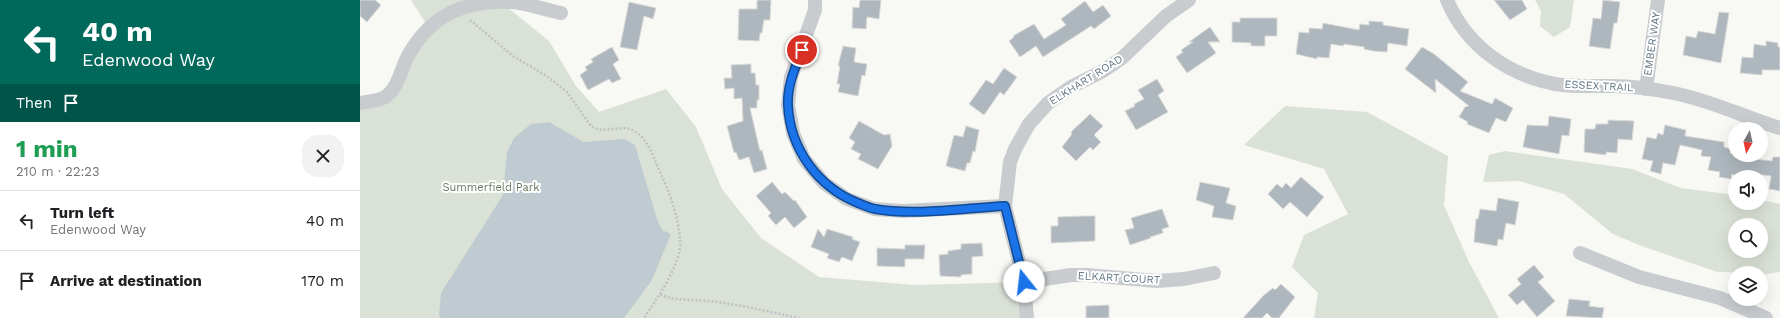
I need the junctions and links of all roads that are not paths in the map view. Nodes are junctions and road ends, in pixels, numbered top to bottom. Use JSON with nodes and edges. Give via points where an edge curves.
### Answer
{"nodes":[{"id":1,"x":814,"y":0,"type":"edge"},
{"id":2,"x":1188,"y":0,"type":"edge"},
{"id":3,"x":1447,"y":0,"type":"edge"},
{"id":4,"x":1658,"y":0,"type":"edge"},
{"id":5,"x":561,"y":13,"type":"dead end"},
{"id":6,"x":1646,"y":89,"type":"junction"},
{"id":7,"x":360,"y":103,"type":"edge"},
{"id":8,"x":1780,"y":128,"type":"edge"},
{"id":9,"x":1005,"y":206,"type":"junction"},
{"id":10,"x":1580,"y":253,"type":"dead end"},
{"id":11,"x":1214,"y":273,"type":"dead end"},
{"id":12,"x":1024,"y":282,"type":"junction"},
{"id":13,"x":1027,"y":318,"type":"edge"},
{"id":14,"x":1766,"y":318,"type":"edge"}],
"edges":[{"from":1,"to":9,"type":"street","via":[[815,10],[791,77],[788,105],[793,133],[804,159],[824,183],[847,199],[874,209],[902,211]]},
{"from":2,"to":9,"type":"street","name":"ELKHART ROAD","via":[[1166,16],[1122,58],[1059,94],[1038,113],[1022,136],[1010,162]]},
{"from":3,"to":6,"type":"street","name":"ESSEX TRAIL","via":[[1458,21],[1475,43],[1498,62],[1532,78],[1573,86]]},
{"from":4,"to":6,"type":"street","name":"EMBER WAY"},
{"from":5,"to":7,"type":"street","via":[[512,2],[481,3],[456,8],[428,27],[408,54],[398,82],[382,99]]},
{"from":6,"to":8,"type":"street","name":"ESSEX TRAIL","via":[[1702,101]]},
{"from":9,"to":12,"type":"street","name":"ELKHART ROAD"},
{"from":10,"to":14,"type":"street","via":[[1638,277],[1720,298]]},
{"from":11,"to":12,"type":"street","name":"ELKART COURT","via":[[1157,281],[1071,275]]},
{"from":12,"to":13,"type":"street","name":"ELKHART ROAD"}]}
